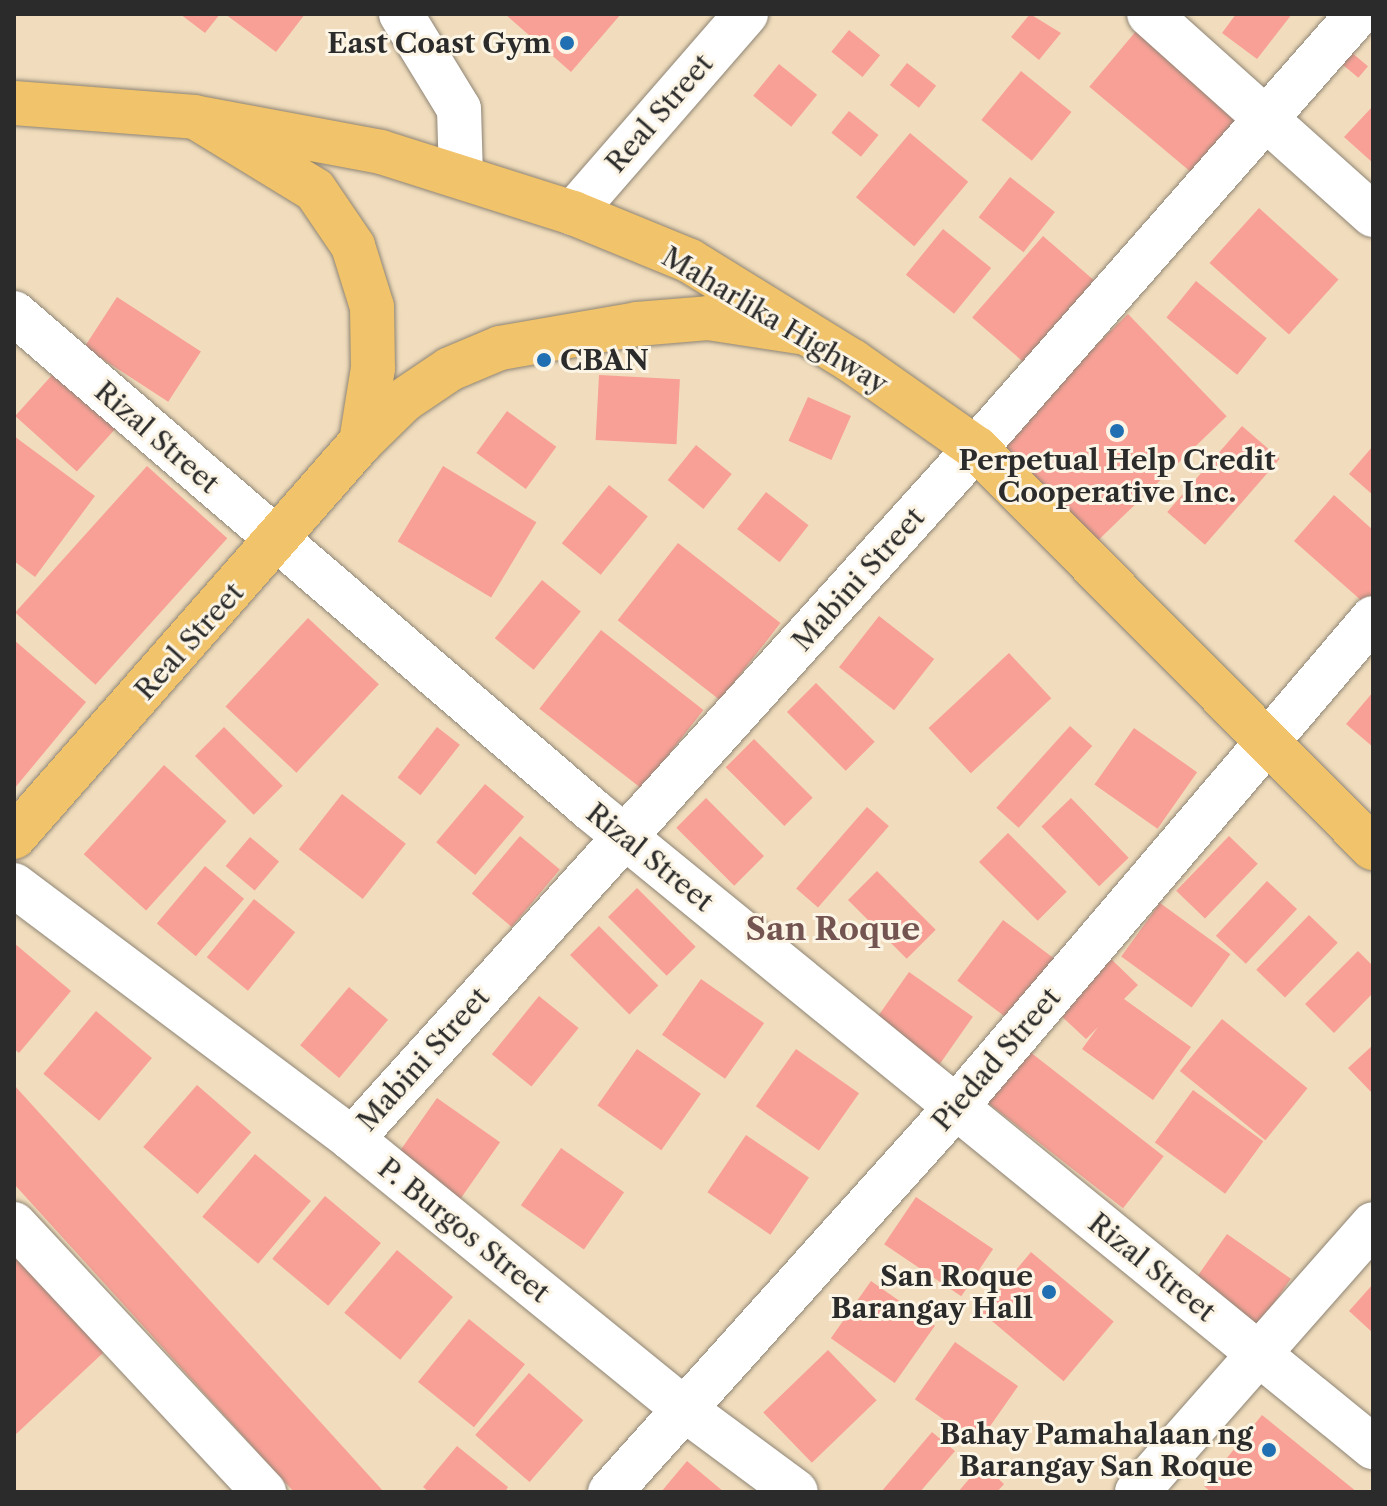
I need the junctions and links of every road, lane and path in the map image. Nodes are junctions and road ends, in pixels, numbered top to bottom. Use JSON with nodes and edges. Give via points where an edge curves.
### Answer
{"nodes":[{"id":1,"x":401,"y":14,"type":"edge"},
{"id":2,"x":746,"y":14,"type":"edge"},
{"id":3,"x":1149,"y":14,"type":"edge"},
{"id":4,"x":1358,"y":14,"type":"edge"},
{"id":5,"x":14,"y":103,"type":"edge"},
{"id":6,"x":194,"y":117,"type":"junction"},
{"id":7,"x":1265,"y":123,"type":"junction"},
{"id":8,"x":461,"y":175,"type":"junction"},
{"id":9,"x":573,"y":213,"type":"junction"},
{"id":10,"x":1373,"y":215,"type":"edge"},
{"id":11,"x":14,"y":313,"type":"edge"},
{"id":12,"x":809,"y":333,"type":"junction"},
{"id":13,"x":361,"y":442,"type":"junction"},
{"id":14,"x":976,"y":448,"type":"junction"},
{"id":15,"x":277,"y":541,"type":"junction"},
{"id":16,"x":1373,"y":618,"type":"edge"},
{"id":17,"x":1268,"y":743,"type":"junction"},
{"id":18,"x":624,"y":836,"type":"junction"},
{"id":19,"x":14,"y":837,"type":"edge"},
{"id":20,"x":1373,"y":848,"type":"edge"},
{"id":21,"x":14,"y":885,"type":"edge"},
{"id":22,"x":955,"y":1108,"type":"junction"},
{"id":23,"x":352,"y":1139,"type":"junction"},
{"id":24,"x":14,"y":1224,"type":"edge"},
{"id":25,"x":1373,"y":1224,"type":"edge"},
{"id":26,"x":1260,"y":1354,"type":"junction"},
{"id":27,"x":684,"y":1409,"type":"junction"},
{"id":28,"x":1373,"y":1447,"type":"edge"},
{"id":29,"x":264,"y":1492,"type":"edge"},
{"id":30,"x":610,"y":1492,"type":"edge"},
{"id":31,"x":796,"y":1492,"type":"edge"},
{"id":32,"x":1137,"y":1492,"type":"edge"}],
"edges":[{"from":1,"to":8,"type":"street","via":[[459,109]]},
{"from":2,"to":9,"type":"street","name":"Real Street"},
{"from":3,"to":7,"type":"street"},
{"from":4,"to":7,"type":"street","name":"Mabini Street"},
{"from":5,"to":6,"type":"main road","name":"Maharlika Highway"},
{"from":6,"to":8,"type":"main road","name":"Maharlika Highway","via":[[381,152]]},
{"from":6,"to":13,"type":"main road","via":[[315,190],[353,246],[372,307],[373,368]]},
{"from":7,"to":10,"type":"street"},
{"from":7,"to":14,"type":"street","name":"Mabini Street"},
{"from":8,"to":9,"type":"main road","name":"Maharlika Highway"},
{"from":9,"to":12,"type":"main road","name":"Maharlika Highway","via":[[690,261]]},
{"from":11,"to":15,"type":"street","name":"Rizal Street"},
{"from":12,"to":13,"type":"main road","name":"Real Street","via":[[708,318],[576,332],[500,348],[438,377],[404,400]]},
{"from":12,"to":14,"type":"main road","name":"Maharlika Highway"},
{"from":13,"to":15,"type":"main road","name":"Real Street"},
{"from":14,"to":17,"type":"main road","name":"Maharlika Highway"},
{"from":14,"to":18,"type":"street","name":"Mabini Street"},
{"from":15,"to":18,"type":"street","name":"Rizal Street"},
{"from":15,"to":19,"type":"main road","name":"Real Street"},
{"from":16,"to":17,"type":"street","name":"Piedad Street"},
{"from":17,"to":20,"type":"main road","name":"Maharlika Highway"},
{"from":17,"to":22,"type":"street","name":"Piedad Street"},
{"from":18,"to":22,"type":"street","name":"Rizal Street"},
{"from":18,"to":23,"type":"street","name":"Mabini Street"},
{"from":21,"to":23,"type":"street","name":"P. Burgos Street"},
{"from":22,"to":26,"type":"street","name":"Rizal Street"},
{"from":22,"to":27,"type":"street","name":"Piedad Street"},
{"from":23,"to":27,"type":"street","name":"P. Burgos Street"},
{"from":24,"to":29,"type":"street"},
{"from":25,"to":26,"type":"street"},
{"from":26,"to":28,"type":"street","name":"Rizal Street"},
{"from":26,"to":32,"type":"street"},
{"from":27,"to":30,"type":"street","name":"Piedad Street"},
{"from":27,"to":31,"type":"street","name":"P. Burgos Street"}]}
